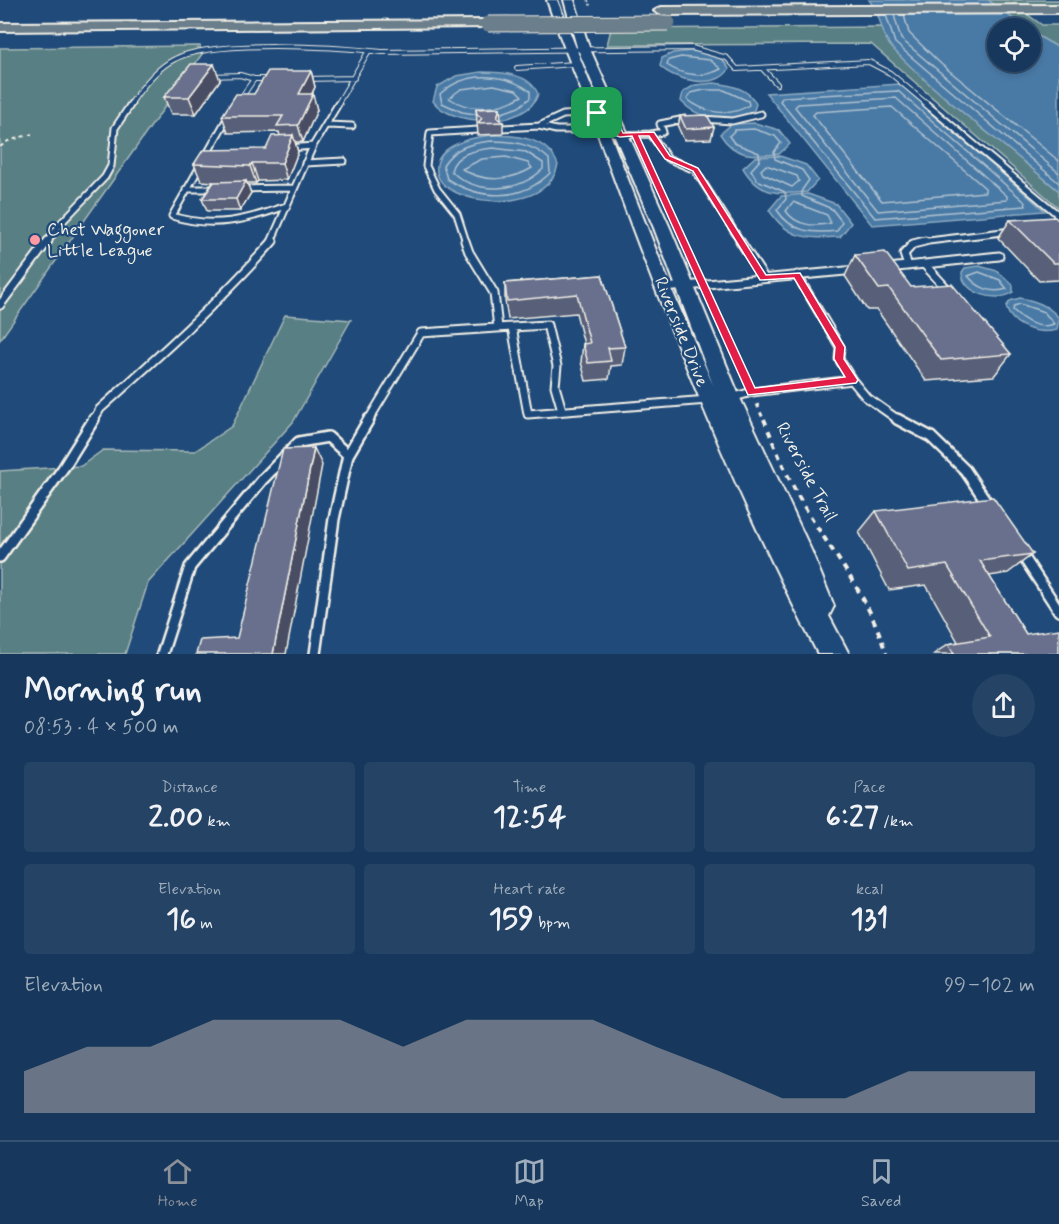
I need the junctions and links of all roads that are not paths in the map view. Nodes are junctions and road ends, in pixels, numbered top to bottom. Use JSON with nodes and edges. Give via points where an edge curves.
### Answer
{"nodes":[{"id":1,"x":552,"y":0,"type":"edge"},
{"id":2,"x":569,"y":0,"type":"edge"},
{"id":3,"x":0,"y":14,"type":"edge"},
{"id":4,"x":1059,"y":17,"type":"edge"},
{"id":5,"x":487,"y":18,"type":"junction"},
{"id":6,"x":0,"y":27,"type":"edge"},
{"id":7,"x":368,"y":52,"type":"junction"},
{"id":8,"x":576,"y":54,"type":"junction"},
{"id":9,"x":517,"y":68,"type":"dead end"},
{"id":10,"x":762,"y":68,"type":"junction"},
{"id":11,"x":211,"y":76,"type":"edge"},
{"id":12,"x":354,"y":78,"type":"junction"},
{"id":13,"x":254,"y":79,"type":"junction"},
{"id":14,"x":277,"y":79,"type":"edge"},
{"id":15,"x":299,"y":79,"type":"edge"},
{"id":16,"x":777,"y":84,"type":"dead end"},
{"id":17,"x":761,"y":114,"type":"dead end"},
{"id":18,"x":608,"y":122,"type":"junction"},
{"id":19,"x":327,"y":125,"type":"junction"},
{"id":20,"x":352,"y":126,"type":"dead end"},
{"id":21,"x":539,"y":126,"type":"junction"},
{"id":22,"x":502,"y":128,"type":"edge"},
{"id":23,"x":478,"y":130,"type":"edge"},
{"id":24,"x":651,"y":134,"type":"junction"},
{"id":25,"x":313,"y":146,"type":"junction"},
{"id":26,"x":282,"y":148,"type":"edge"},
{"id":27,"x":218,"y":153,"type":"edge"},
{"id":28,"x":206,"y":154,"type":"junction"},
{"id":29,"x":344,"y":161,"type":"dead end"},
{"id":30,"x":305,"y":163,"type":"junction"},
{"id":31,"x":294,"y":188,"type":"junction"},
{"id":32,"x":186,"y":189,"type":"junction"},
{"id":33,"x":222,"y":189,"type":"edge"},
{"id":34,"x":234,"y":189,"type":"edge"},
{"id":35,"x":286,"y":206,"type":"junction"},
{"id":36,"x":1050,"y":228,"type":"edge"},
{"id":37,"x":1015,"y":231,"type":"edge"},
{"id":38,"x":999,"y":256,"type":"dead end"},
{"id":39,"x":924,"y":264,"type":"junction"},
{"id":40,"x":908,"y":266,"type":"junction"},
{"id":41,"x":874,"y":269,"type":"edge"},
{"id":42,"x":863,"y":270,"type":"edge"},
{"id":43,"x":797,"y":275,"type":"junction"},
{"id":44,"x":764,"y":278,"type":"junction"},
{"id":45,"x":694,"y":284,"type":"junction"},
{"id":46,"x":662,"y":288,"type":"junction"},
{"id":47,"x":954,"y":297,"type":"edge"},
{"id":48,"x":0,"y":305,"type":"edge"},
{"id":49,"x":512,"y":327,"type":"junction"},
{"id":50,"x":498,"y":328,"type":"junction"},
{"id":51,"x":852,"y":380,"type":"junction"},
{"id":52,"x":719,"y":399,"type":"junction"},
{"id":53,"x":562,"y":410,"type":"junction"},
{"id":54,"x":348,"y":455,"type":"junction"},
{"id":55,"x":991,"y":509,"type":"edge"},
{"id":56,"x":1017,"y":548,"type":"edge"},
{"id":57,"x":0,"y":558,"type":"edge"},
{"id":58,"x":1059,"y":611,"type":"edge"},
{"id":59,"x":162,"y":654,"type":"edge"},
{"id":60,"x":315,"y":654,"type":"edge"},
{"id":61,"x":836,"y":654,"type":"edge"}],
"edges":[{"from":1,"to":8,"type":"street","name":"Riverside Drive"},
{"from":2,"to":8,"type":"street","name":"Riverside Drive"},
{"from":3,"to":5,"type":"highway"},
{"from":4,"to":5,"type":"highway","bridge":true,"via":[[852,23]]},
{"from":4,"to":5,"type":"highway","via":[[1038,9],[661,10]]},
{"from":5,"to":6,"type":"highway"},
{"from":7,"to":8,"type":"lane"},
{"from":7,"to":12,"type":"lane"},
{"from":7,"to":48,"type":"lane","via":[[332,47],[214,49],[174,59],[154,75],[115,128],[111,166],[105,177],[62,222]]},
{"from":8,"to":9,"type":"lane"},
{"from":8,"to":10,"type":"lane","via":[[692,48],[727,58],[737,69]]},
{"from":8,"to":18,"type":"street","name":"Riverside Drive"},
{"from":10,"to":16,"type":"lane"},
{"from":10,"to":36,"type":"lane","via":[[869,62],[890,73],[1056,213],[1057,220]]},
{"from":11,"to":13,"type":"lane","via":[[240,75]]},
{"from":12,"to":15,"type":"lane"},
{"from":12,"to":19,"type":"lane"},
{"from":13,"to":14,"type":"lane"},
{"from":13,"to":28,"type":"lane"},
{"from":17,"to":24,"type":"lane","via":[[731,121],[690,117],[660,124],[663,132]]},
{"from":18,"to":21,"type":"lane","via":[[556,130]]},
{"from":18,"to":21,"type":"lane","via":[[553,117]]},
{"from":18,"to":24,"type":"lane"},
{"from":18,"to":45,"type":"street","name":"Riverside Drive"},
{"from":18,"to":46,"type":"street","name":"Riverside Drive"},
{"from":19,"to":20,"type":"lane"},
{"from":19,"to":25,"type":"lane"},
{"from":21,"to":22,"type":"lane"},
{"from":23,"to":50,"type":"lane","via":[[430,134],[426,166],[437,189],[457,214],[469,252],[494,293]]},
{"from":24,"to":44,"type":"lane","via":[[667,158],[695,170]]},
{"from":25,"to":26,"type":"lane"},
{"from":25,"to":30,"type":"lane"},
{"from":27,"to":28,"type":"lane"},
{"from":28,"to":32,"type":"lane"},
{"from":29,"to":30,"type":"lane"},
{"from":30,"to":31,"type":"lane"},
{"from":31,"to":34,"type":"lane"},
{"from":31,"to":35,"type":"lane"},
{"from":32,"to":33,"type":"lane"},
{"from":32,"to":35,"type":"lane","via":[[171,216],[190,223],[240,223]]},
{"from":35,"to":57,"type":"lane","via":[[274,239],[240,278],[100,409]]},
{"from":37,"to":40,"type":"lane","via":[[913,244],[904,254]]},
{"from":38,"to":39,"type":"lane"},
{"from":39,"to":40,"type":"lane"},
{"from":39,"to":47,"type":"lane"},
{"from":40,"to":41,"type":"lane"},
{"from":42,"to":43,"type":"lane"},
{"from":43,"to":44,"type":"lane"},
{"from":43,"to":51,"type":"lane","via":[[840,347],[839,359]]},
{"from":44,"to":45,"type":"lane"},
{"from":45,"to":46,"type":"lane"},
{"from":45,"to":52,"type":"street","name":"Riverside Drive"},
{"from":46,"to":52,"type":"street","name":"Riverside Drive"},
{"from":49,"to":50,"type":"lane"},
{"from":49,"to":53,"type":"lane","via":[[547,325]]},
{"from":49,"to":53,"type":"lane","via":[[528,414]]},
{"from":50,"to":54,"type":"lane","via":[[421,333]]},
{"from":51,"to":52,"type":"lane"},
{"from":51,"to":55,"type":"lane","via":[[889,415],[931,437],[965,470]]},
{"from":52,"to":53,"type":"lane"},
{"from":52,"to":61,"type":"street","name":"Riverside Drive","via":[[785,563]]},
{"from":54,"to":59,"type":"lane","via":[[328,437],[299,442],[263,479],[190,567]]},
{"from":54,"to":60,"type":"lane","via":[[334,519]]},
{"from":56,"to":58,"type":"lane"}]}
